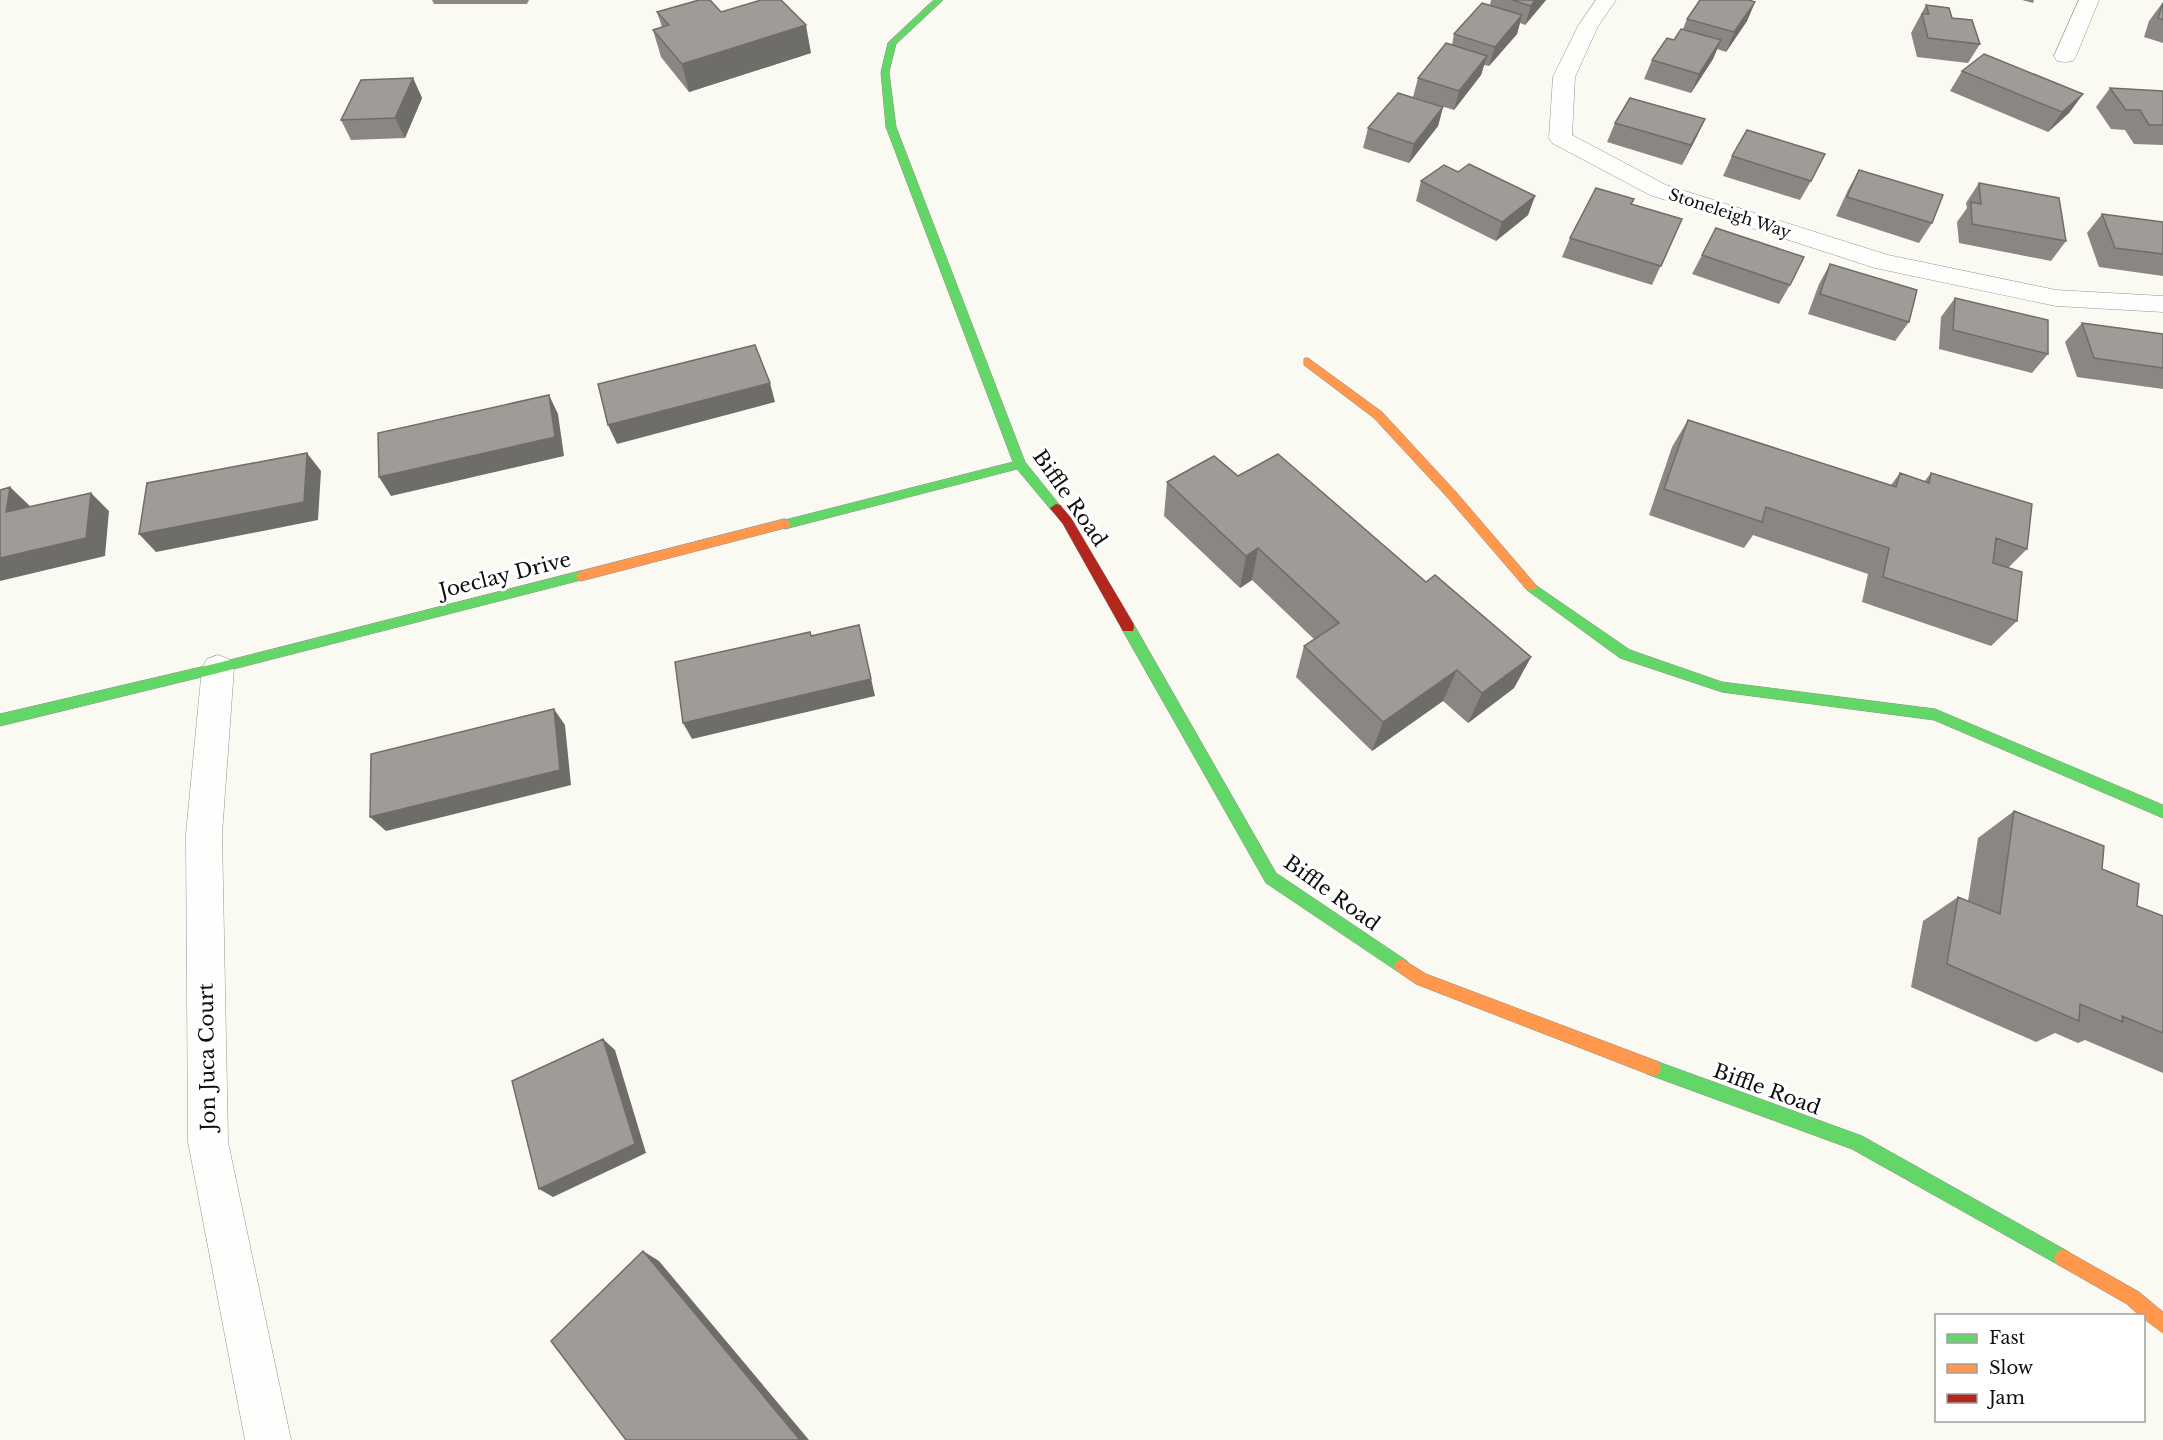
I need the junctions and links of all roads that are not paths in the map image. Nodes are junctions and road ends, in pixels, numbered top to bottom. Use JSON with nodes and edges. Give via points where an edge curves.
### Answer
{"nodes":[{"id":1,"x":939,"y":0,"type":"edge"},
{"id":2,"x":1606,"y":0,"type":"edge"},
{"id":3,"x":2089,"y":0,"type":"edge"},
{"id":4,"x":2065,"y":56,"type":"dead end"},
{"id":5,"x":2163,"y":304,"type":"edge"},
{"id":6,"x":1308,"y":362,"type":"dead end"},
{"id":7,"x":1020,"y":464,"type":"junction"},
{"id":8,"x":218,"y":669,"type":"junction"},
{"id":9,"x":0,"y":720,"type":"edge"},
{"id":10,"x":2163,"y":812,"type":"edge"},
{"id":11,"x":2163,"y":1324,"type":"edge"},
{"id":12,"x":268,"y":1440,"type":"edge"}],
"edges":[{"from":1,"to":7,"type":"street","name":"Biffle Road","via":[[892,43],[885,72],[891,127]]},
{"from":2,"to":5,"type":"street","name":"Stoneleigh Way","via":[[1588,26],[1564,77],[1560,138],[1658,190],[1884,262],[2056,298]]},
{"from":3,"to":4,"type":"street"},
{"from":6,"to":10,"type":"street","via":[[1378,415],[1527,584],[1625,654],[1722,687],[1935,715]]},
{"from":7,"to":8,"type":"street","name":"Joeclay Drive"},
{"from":7,"to":11,"type":"street","name":"Biffle Road","via":[[1067,521],[1271,878],[1421,979],[1856,1142],[2133,1299]]},
{"from":8,"to":9,"type":"street","name":"Joeclay Drive"},
{"from":8,"to":12,"type":"street","name":"Jon Juca Court","via":[[204,834],[208,1142]]}]}
